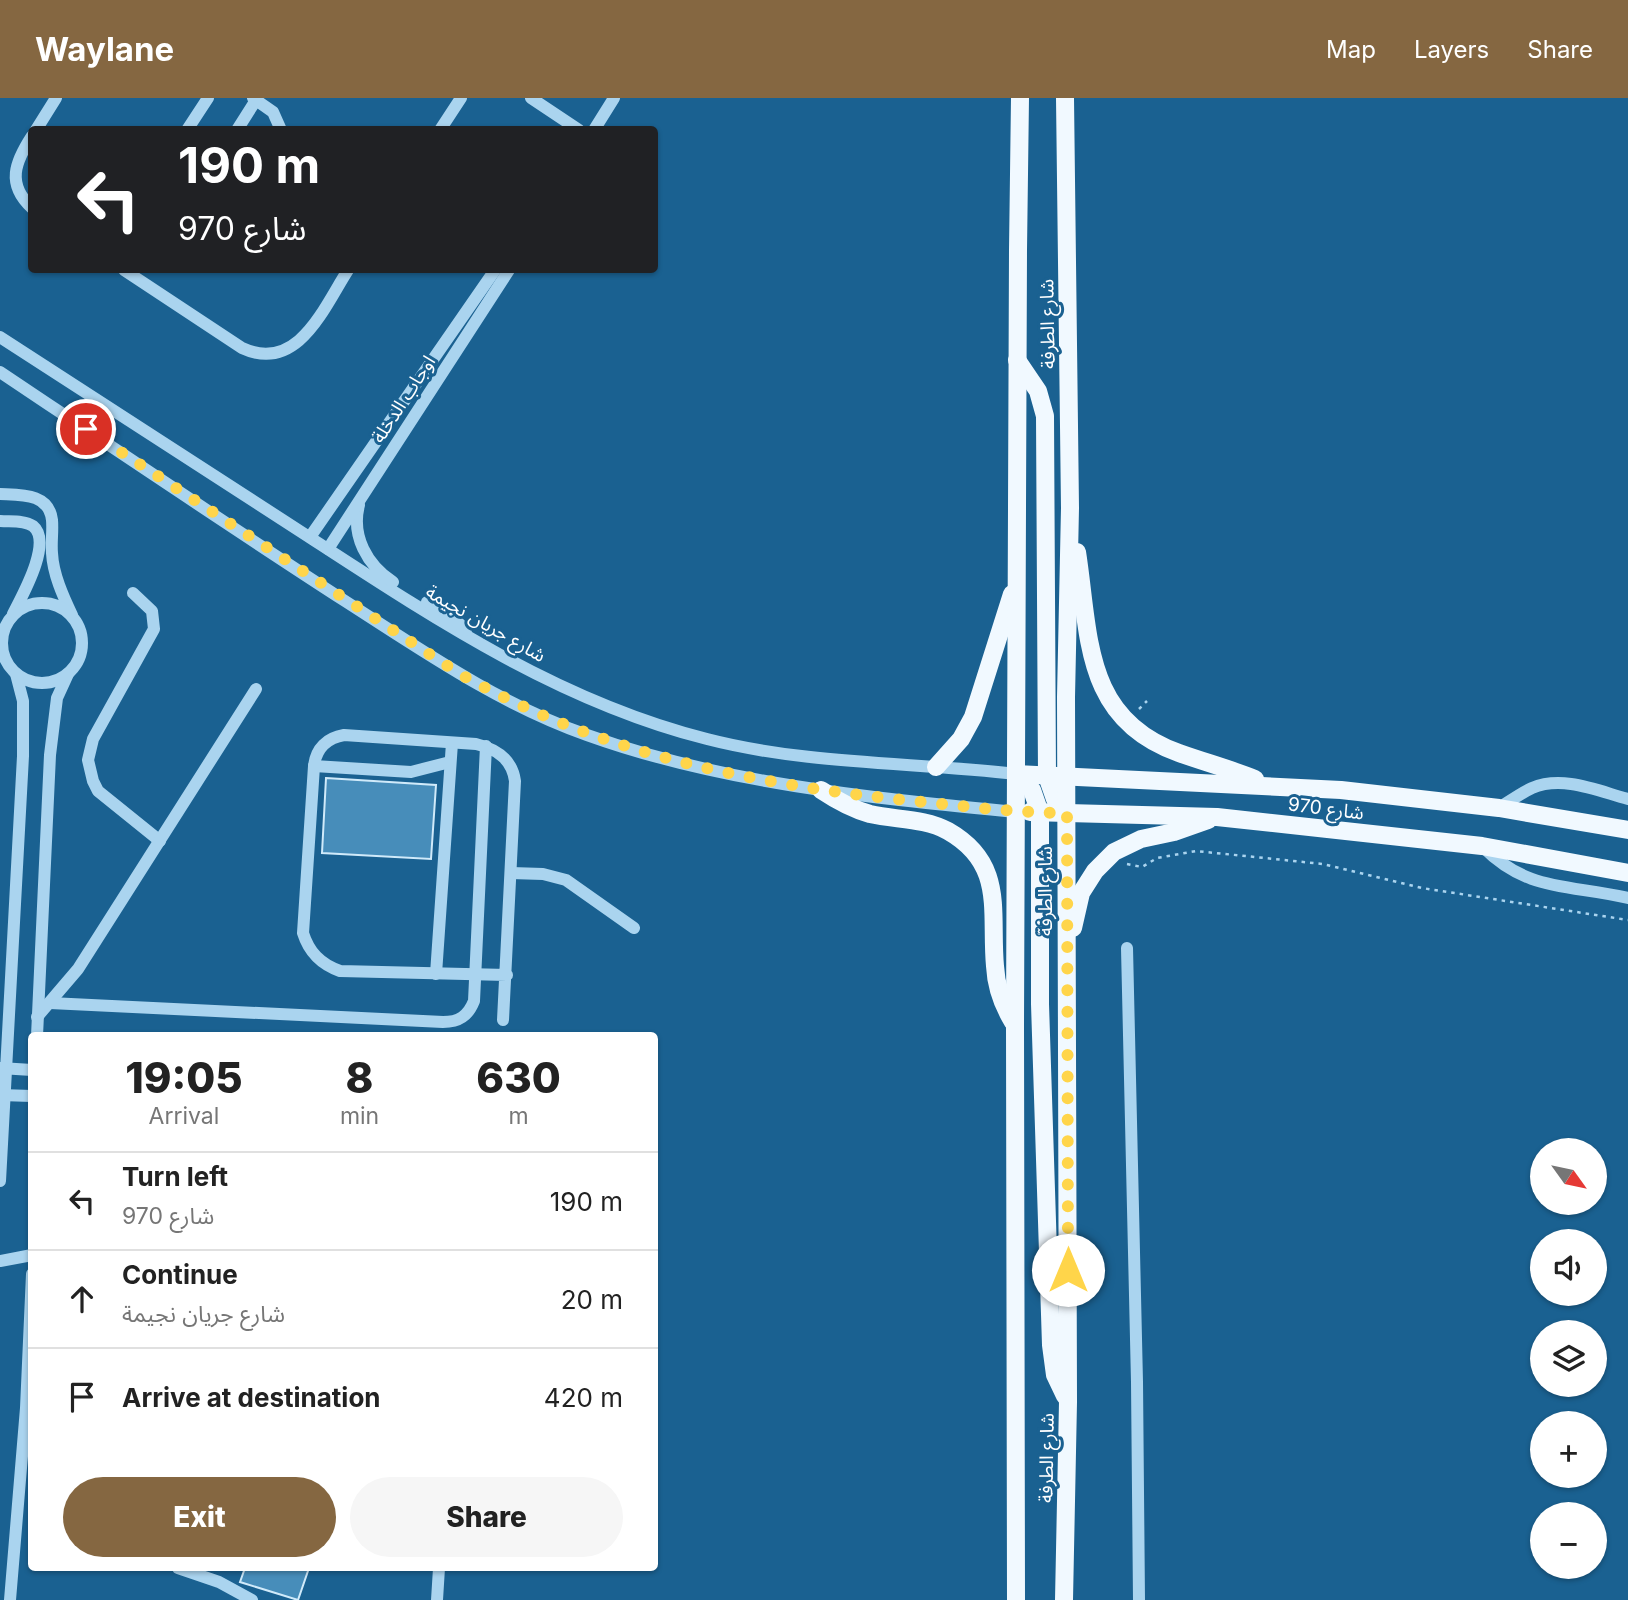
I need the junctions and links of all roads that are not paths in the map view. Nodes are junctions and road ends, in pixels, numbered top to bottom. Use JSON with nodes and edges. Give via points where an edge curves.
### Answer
{"nodes":[{"id":1,"x":56,"y":98,"type":"edge"},
{"id":2,"x":208,"y":98,"type":"edge"},
{"id":3,"x":461,"y":98,"type":"edge"},
{"id":4,"x":531,"y":98,"type":"edge"},
{"id":5,"x":614,"y":98,"type":"edge"},
{"id":6,"x":1020,"y":98,"type":"edge"},
{"id":7,"x":1065,"y":98,"type":"edge"},
{"id":8,"x":255,"y":99,"type":"edge"},
{"id":9,"x":38,"y":126,"type":"edge"},
{"id":10,"x":190,"y":126,"type":"edge"},
{"id":11,"x":239,"y":126,"type":"edge"},
{"id":12,"x":279,"y":126,"type":"edge"},
{"id":13,"x":443,"y":126,"type":"edge"},
{"id":14,"x":573,"y":126,"type":"edge"},
{"id":15,"x":596,"y":126,"type":"edge"},
{"id":16,"x":28,"y":142,"type":"edge"},
{"id":17,"x":28,"y":203,"type":"edge"},
{"id":18,"x":129,"y":273,"type":"edge"},
{"id":19,"x":346,"y":273,"type":"edge"},
{"id":20,"x":493,"y":273,"type":"edge"},
{"id":21,"x":507,"y":273,"type":"edge"},
{"id":22,"x":0,"y":337,"type":"edge"},
{"id":23,"x":1017,"y":360,"type":"junction"},
{"id":24,"x":0,"y":372,"type":"edge"},
{"id":25,"x":0,"y":494,"type":"edge"},
{"id":26,"x":362,"y":497,"type":"junction"},
{"id":27,"x":1070,"y":508,"type":"junction"},
{"id":28,"x":0,"y":521,"type":"edge"},
{"id":29,"x":310,"y":537,"type":"junction"},
{"id":30,"x":328,"y":549,"type":"junction"},
{"id":31,"x":1018,"y":570,"type":"junction"},
{"id":32,"x":133,"y":593,"type":"dead end"},
{"id":33,"x":73,"y":618,"type":"junction"},
{"id":34,"x":6,"y":622,"type":"edge"},
{"id":35,"x":474,"y":642,"type":"junction"},
{"id":36,"x":2,"y":655,"type":"edge"},
{"id":37,"x":16,"y":674,"type":"junction"},
{"id":38,"x":68,"y":674,"type":"junction"},
{"id":39,"x":256,"y":690,"type":"dead end"},
{"id":40,"x":452,"y":743,"type":"junction"},
{"id":41,"x":486,"y":747,"type":"junction"},
{"id":42,"x":450,"y":762,"type":"junction"},
{"id":43,"x":314,"y":766,"type":"junction"},
{"id":44,"x":936,"y":767,"type":"junction"},
{"id":45,"x":1016,"y":774,"type":"junction"},
{"id":46,"x":1047,"y":776,"type":"junction"},
{"id":47,"x":1067,"y":777,"type":"junction"},
{"id":48,"x":1271,"y":785,"type":"junction"},
{"id":49,"x":821,"y":790,"type":"junction"},
{"id":50,"x":1628,"y":799,"type":"edge"},
{"id":51,"x":1499,"y":808,"type":"junction"},
{"id":52,"x":1016,"y":812,"type":"junction"},
{"id":53,"x":1041,"y":813,"type":"junction"},
{"id":54,"x":1067,"y":813,"type":"junction"},
{"id":55,"x":1217,"y":817,"type":"junction"},
{"id":56,"x":1628,"y":830,"type":"edge"},
{"id":57,"x":160,"y":841,"type":"junction"},
{"id":58,"x":1482,"y":846,"type":"junction"},
{"id":59,"x":511,"y":873,"type":"junction"},
{"id":60,"x":1628,"y":873,"type":"edge"},
{"id":61,"x":1628,"y":898,"type":"edge"},
{"id":62,"x":634,"y":928,"type":"dead end"},
{"id":63,"x":1066,"y":940,"type":"junction"},
{"id":64,"x":1127,"y":948,"type":"dead end"},
{"id":65,"x":436,"y":974,"type":"junction"},
{"id":66,"x":476,"y":975,"type":"junction"},
{"id":67,"x":507,"y":975,"type":"junction"},
{"id":68,"x":50,"y":1003,"type":"junction"},
{"id":69,"x":37,"y":1017,"type":"junction"},
{"id":70,"x":503,"y":1020,"type":"dead end"},
{"id":71,"x":1015,"y":1026,"type":"junction"},
{"id":72,"x":37,"y":1032,"type":"edge"},
{"id":73,"x":3,"y":1069,"type":"edge"},
{"id":74,"x":28,"y":1070,"type":"edge"},
{"id":75,"x":2,"y":1095,"type":"edge"},
{"id":76,"x":28,"y":1096,"type":"edge"},
{"id":77,"x":0,"y":1181,"type":"edge"},
{"id":78,"x":28,"y":1256,"type":"edge"},
{"id":79,"x":0,"y":1261,"type":"edge"},
{"id":80,"x":1068,"y":1402,"type":"junction"},
{"id":81,"x":28,"y":1416,"type":"edge"},
{"id":82,"x":187,"y":1571,"type":"edge"},
{"id":83,"x":439,"y":1571,"type":"edge"},
{"id":84,"x":10,"y":1600,"type":"edge"},
{"id":85,"x":252,"y":1600,"type":"edge"},
{"id":86,"x":436,"y":1600,"type":"edge"},
{"id":87,"x":1016,"y":1600,"type":"edge"},
{"id":88,"x":1064,"y":1600,"type":"edge"},
{"id":89,"x":1139,"y":1600,"type":"edge"}],
"edges":[{"from":1,"to":9,"type":"street"},
{"from":2,"to":10,"type":"street"},
{"from":3,"to":13,"type":"street"},
{"from":4,"to":14,"type":"street"},
{"from":5,"to":15,"type":"street"},
{"from":6,"to":23,"type":"main road","name":"شارع الطرفة"},
{"from":7,"to":27,"type":"main road","name":"شارع الطرفة"},
{"from":8,"to":11,"type":"street"},
{"from":8,"to":12,"type":"street","via":[[273,112]]},
{"from":16,"to":17,"type":"street","via":[[15,173],[19,192]]},
{"from":18,"to":19,"type":"street","via":[[242,348],[270,354],[303,338]]},
{"from":20,"to":29,"type":"street","name":"اوجاب الدخلة"},
{"from":21,"to":26,"type":"street","name":"اوجاب الدخلة"},
{"from":22,"to":29,"type":"street","name":"شارع جريان نجيمة"},
{"from":23,"to":31,"type":"main road","name":"شارع الطرفة"},
{"from":23,"to":46,"type":"main road","via":[[1038,391],[1046,429]]},
{"from":24,"to":49,"type":"street","via":[[325,588],[512,703],[628,749]]},
{"from":25,"to":33,"type":"street","via":[[32,496],[50,510],[55,570]]},
{"from":26,"to":30,"type":"street","name":"اوجاب الدخلة"},
{"from":26,"to":35,"type":"street","via":[[357,528],[369,560],[385,577],[453,618]]},
{"from":27,"to":47,"type":"main road","name":"شارع الطرفة"},
{"from":27,"to":48,"type":"main road","via":[[1090,650],[1098,679],[1112,704],[1147,738]]},
{"from":28,"to":34,"type":"street","via":[[27,523],[40,538],[33,570]]},
{"from":29,"to":30,"type":"street","name":"شارع جريان نجيمة"},
{"from":30,"to":35,"type":"street","name":"شارع جريان نجيمة"},
{"from":31,"to":44,"type":"main road","via":[[976,710],[961,739]]},
{"from":31,"to":45,"type":"main road","name":"شارع الطرفة"},
{"from":32,"to":57,"type":"street","via":[[152,611],[154,629],[93,739],[88,760],[98,790]]},
{"from":33,"to":34,"type":"street","via":[[46,603],[23,608]]},
{"from":33,"to":38,"type":"street","via":[[82,647]]},
{"from":34,"to":36,"type":"street"},
{"from":35,"to":44,"type":"street","name":"شارع جريان نجيمة","via":[[599,704],[707,739],[821,759]]},
{"from":36,"to":37,"type":"street"},
{"from":37,"to":38,"type":"street","via":[[42,684]]},
{"from":37,"to":73,"type":"street","via":[[23,701],[23,756]]},
{"from":38,"to":69,"type":"street","via":[[57,698],[50,755]]},
{"from":39,"to":57,"type":"street"},
{"from":40,"to":41,"type":"street"},
{"from":40,"to":42,"type":"street"},
{"from":40,"to":43,"type":"street","via":[[338,736],[321,747]]},
{"from":41,"to":59,"type":"street","via":[[503,756],[514,774]]},
{"from":41,"to":66,"type":"street"},
{"from":42,"to":43,"type":"street","via":[[411,772]]},
{"from":42,"to":65,"type":"street"},
{"from":43,"to":65,"type":"street","via":[[303,933],[310,950],[340,971]]},
{"from":44,"to":45,"type":"street","name":"شارع جريان نجيمة"},
{"from":45,"to":46,"type":"main road","name":"شارع 970"},
{"from":45,"to":52,"type":"main road","name":"شارع الطرفة"},
{"from":45,"to":53,"type":"main road","via":[[1032,790]]},
{"from":46,"to":47,"type":"main road","name":"شارع 970"},
{"from":46,"to":54,"type":"main road","via":[[1055,799]]},
{"from":47,"to":48,"type":"main road","name":"شارع 970"},
{"from":47,"to":54,"type":"main road","name":"شارع الطرفة"},
{"from":48,"to":51,"type":"main road","name":"شارع 970"},
{"from":49,"to":52,"type":"street"},
{"from":49,"to":71,"type":"main road","via":[[860,811],[934,825],[972,850],[993,893],[995,966],[1000,995]]},
{"from":50,"to":51,"type":"street","via":[[1558,782],[1532,788]]},
{"from":51,"to":56,"type":"main road","name":"شارع 970"},
{"from":52,"to":53,"type":"main road","name":"شارع 970"},
{"from":52,"to":71,"type":"main road","name":"شارع الطرفة"},
{"from":53,"to":54,"type":"main road","name":"شارع 970"},
{"from":53,"to":80,"type":"main road","via":[[1040,1004],[1051,1345],[1055,1374]]},
{"from":54,"to":55,"type":"main road","name":"شارع 970"},
{"from":54,"to":63,"type":"main road","name":"شارع الطرفة"},
{"from":55,"to":58,"type":"main road","name":"شارع 970"},
{"from":55,"to":63,"type":"main road","via":[[1140,839],[1114,852],[1081,893]]},
{"from":57,"to":68,"type":"street","via":[[85,959]]},
{"from":58,"to":60,"type":"main road","name":"شارع 970"},
{"from":58,"to":61,"type":"street","via":[[1502,865],[1526,878]]},
{"from":59,"to":62,"type":"street","via":[[566,880]]},
{"from":59,"to":67,"type":"street"},
{"from":63,"to":80,"type":"main road","name":"شارع الطرفة"},
{"from":64,"to":89,"type":"street"},
{"from":65,"to":66,"type":"street"},
{"from":66,"to":67,"type":"street"},
{"from":66,"to":68,"type":"street","via":[[471,1009],[452,1022]]},
{"from":67,"to":70,"type":"street"},
{"from":68,"to":69,"type":"street"},
{"from":69,"to":72,"type":"street"},
{"from":71,"to":87,"type":"main road","name":"شارع الطرفة"},
{"from":73,"to":74,"type":"street"},
{"from":73,"to":75,"type":"street"},
{"from":75,"to":76,"type":"street"},
{"from":75,"to":77,"type":"street"},
{"from":78,"to":79,"type":"street"},
{"from":80,"to":88,"type":"main road","name":"شارع الطرفة"},
{"from":81,"to":84,"type":"street"},
{"from":82,"to":85,"type":"street"},
{"from":83,"to":86,"type":"street"}]}
